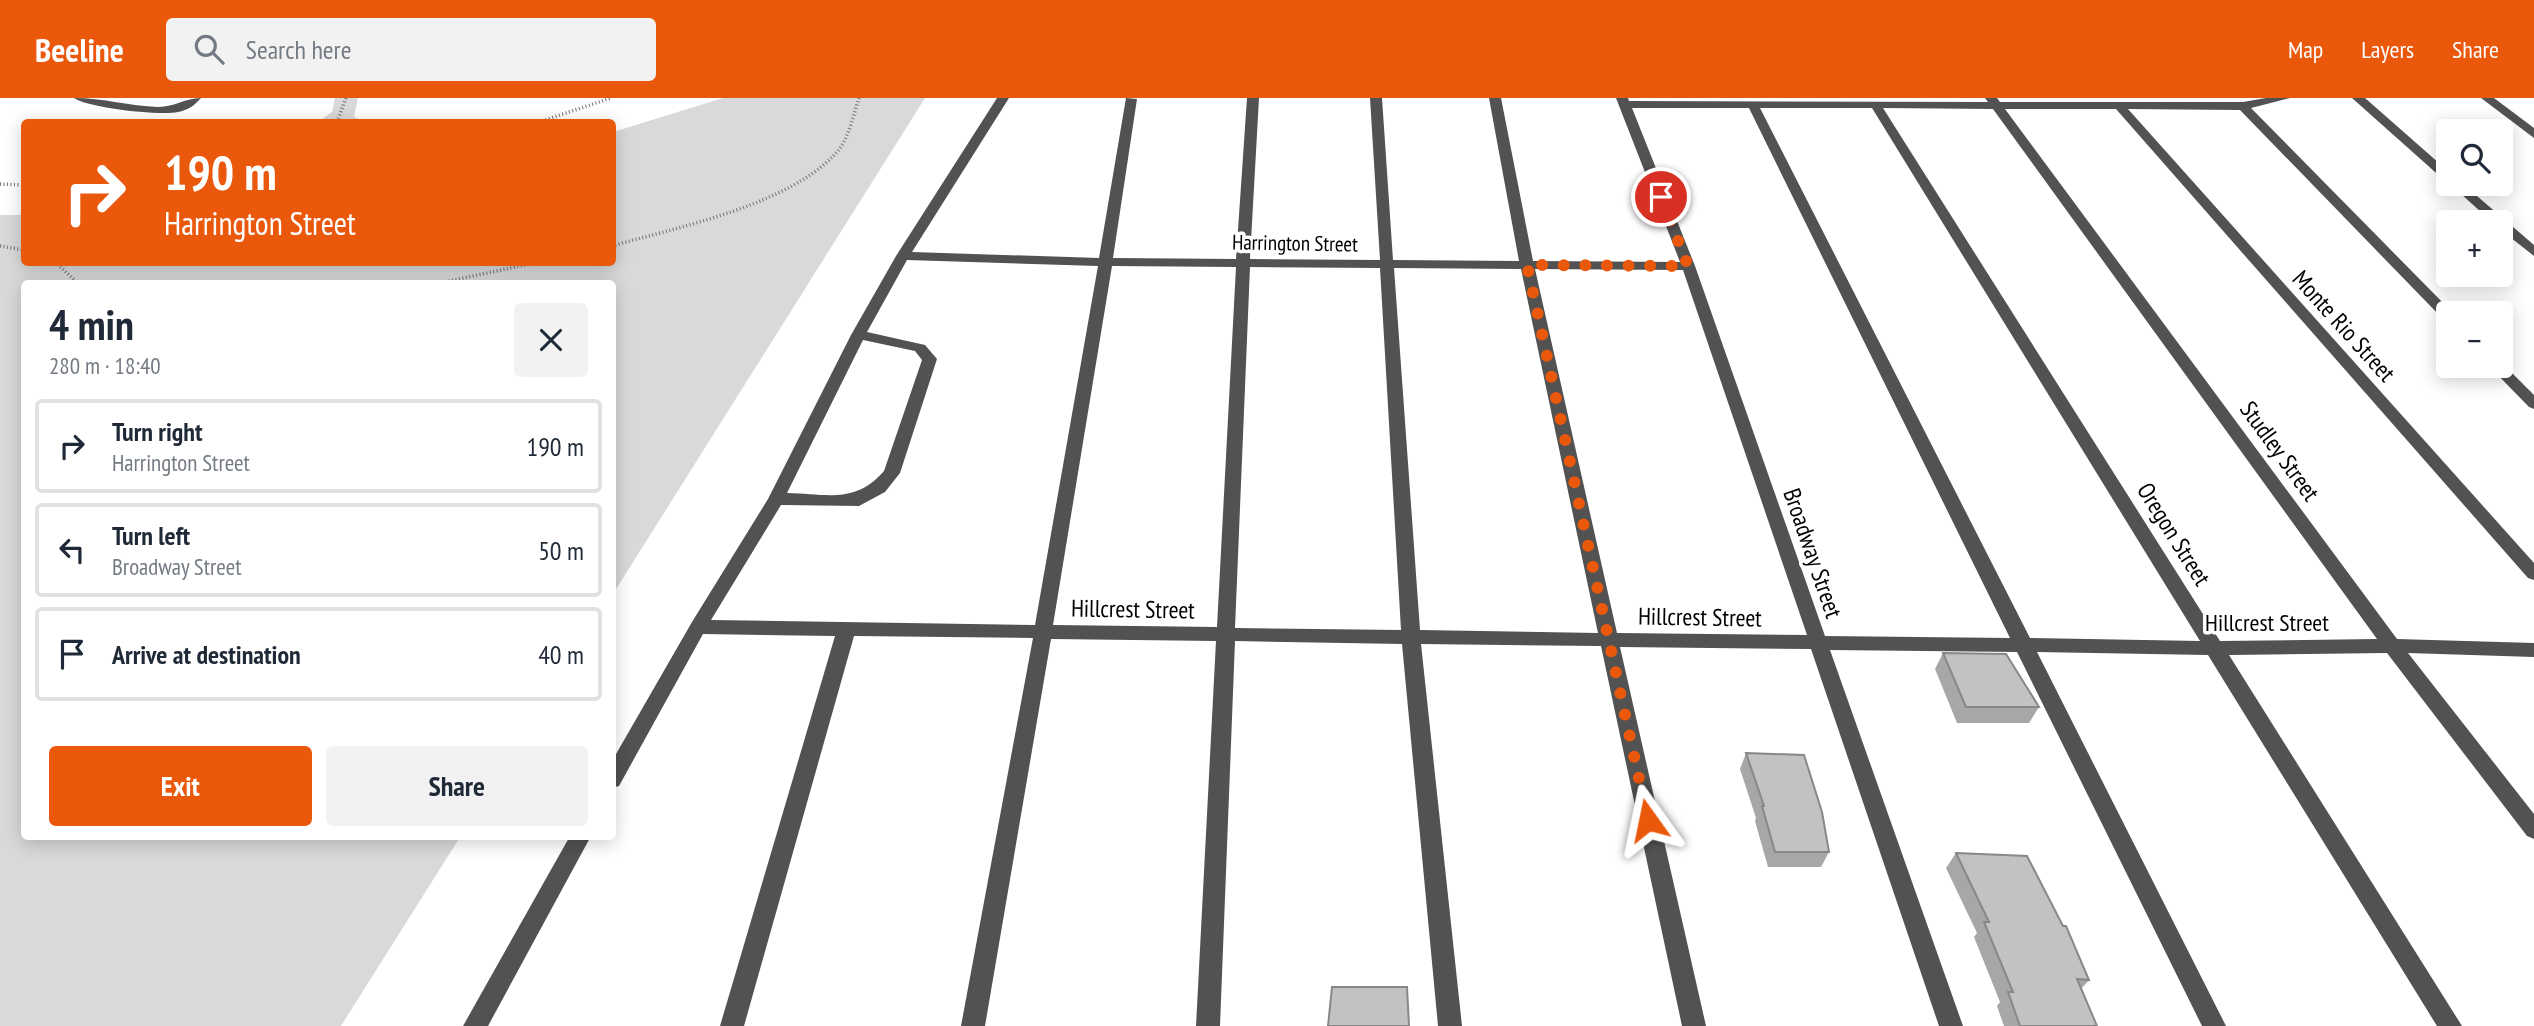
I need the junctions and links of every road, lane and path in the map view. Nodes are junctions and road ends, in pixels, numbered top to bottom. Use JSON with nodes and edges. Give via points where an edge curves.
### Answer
{"nodes":[{"id":1,"x":80,"y":98,"type":"edge"},
{"id":2,"x":195,"y":98,"type":"edge"},
{"id":3,"x":346,"y":98,"type":"edge"},
{"id":4,"x":611,"y":98,"type":"edge"},
{"id":5,"x":859,"y":98,"type":"edge"},
{"id":6,"x":1003,"y":98,"type":"edge"},
{"id":7,"x":1253,"y":98,"type":"edge"},
{"id":8,"x":1376,"y":98,"type":"edge"},
{"id":9,"x":1495,"y":98,"type":"edge"},
{"id":10,"x":2284,"y":98,"type":"edge"},
{"id":11,"x":2358,"y":98,"type":"edge"},
{"id":12,"x":2487,"y":98,"type":"edge"},
{"id":13,"x":1131,"y":99,"type":"edge"},
{"id":14,"x":1623,"y":101,"type":"edge"},
{"id":15,"x":1994,"y":102,"type":"edge"},
{"id":16,"x":1753,"y":105,"type":"junction"},
{"id":17,"x":1876,"y":106,"type":"junction"},
{"id":18,"x":2243,"y":106,"type":"junction"},
{"id":19,"x":2120,"y":107,"type":"junction"},
{"id":20,"x":341,"y":117,"type":"edge"},
{"id":21,"x":548,"y":119,"type":"edge"},
{"id":22,"x":2534,"y":134,"type":"edge"},
{"id":23,"x":2436,"y":166,"type":"edge"},
{"id":24,"x":0,"y":184,"type":"edge"},
{"id":25,"x":21,"y":185,"type":"edge"},
{"id":26,"x":2470,"y":196,"type":"edge"},
{"id":27,"x":2485,"y":210,"type":"edge"},
{"id":28,"x":2513,"y":234,"type":"edge"},
{"id":29,"x":616,"y":245,"type":"edge"},
{"id":30,"x":0,"y":246,"type":"edge"},
{"id":31,"x":21,"y":250,"type":"edge"},
{"id":32,"x":2534,"y":252,"type":"edge"},
{"id":33,"x":902,"y":256,"type":"junction"},
{"id":34,"x":1107,"y":262,"type":"junction"},
{"id":35,"x":1243,"y":263,"type":"junction"},
{"id":36,"x":1388,"y":264,"type":"junction"},
{"id":37,"x":1527,"y":265,"type":"junction"},
{"id":38,"x":59,"y":266,"type":"edge"},
{"id":39,"x":521,"y":266,"type":"edge"},
{"id":40,"x":1688,"y":266,"type":"junction"},
{"id":41,"x":75,"y":280,"type":"edge"},
{"id":42,"x":454,"y":280,"type":"edge"},
{"id":43,"x":2436,"y":304,"type":"edge"},
{"id":44,"x":858,"y":335,"type":"junction"},
{"id":45,"x":2509,"y":378,"type":"edge"},
{"id":46,"x":2534,"y":404,"type":"edge"},
{"id":47,"x":776,"y":499,"type":"junction"},
{"id":48,"x":2534,"y":574,"type":"edge"},
{"id":49,"x":698,"y":627,"type":"junction"},
{"id":50,"x":846,"y":630,"type":"junction"},
{"id":51,"x":1043,"y":633,"type":"junction"},
{"id":52,"x":1225,"y":635,"type":"junction"},
{"id":53,"x":1411,"y":637,"type":"junction"},
{"id":54,"x":1608,"y":640,"type":"junction"},
{"id":55,"x":1818,"y":643,"type":"junction"},
{"id":56,"x":2023,"y":645,"type":"junction"},
{"id":57,"x":2392,"y":646,"type":"junction"},
{"id":58,"x":2217,"y":648,"type":"junction"},
{"id":59,"x":2534,"y":650,"type":"edge"},
{"id":60,"x":616,"y":772,"type":"edge"},
{"id":61,"x":2534,"y":830,"type":"edge"},
{"id":62,"x":579,"y":840,"type":"edge"},
{"id":63,"x":475,"y":1026,"type":"edge"},
{"id":64,"x":732,"y":1026,"type":"edge"},
{"id":65,"x":973,"y":1026,"type":"edge"},
{"id":66,"x":1208,"y":1026,"type":"edge"},
{"id":67,"x":1450,"y":1026,"type":"edge"},
{"id":68,"x":1694,"y":1026,"type":"edge"},
{"id":69,"x":1951,"y":1026,"type":"edge"},
{"id":70,"x":2214,"y":1026,"type":"edge"},
{"id":71,"x":2450,"y":1026,"type":"edge"}],
"edges":[{"from":1,"to":2,"type":"street","via":[[156,111],[181,109]]},
{"from":3,"to":20,"type":"path"},
{"from":4,"to":21,"type":"path"},
{"from":5,"to":29,"type":"path","via":[[837,152],[803,181],[758,201]]},
{"from":6,"to":33,"type":"street"},
{"from":7,"to":35,"type":"street"},
{"from":8,"to":36,"type":"street"},
{"from":9,"to":37,"type":"street"},
{"from":10,"to":18,"type":"street"},
{"from":11,"to":23,"type":"street"},
{"from":12,"to":22,"type":"street"},
{"from":13,"to":34,"type":"street"},
{"from":14,"to":16,"type":"street"},
{"from":14,"to":40,"type":"street","name":"Broadway Street"},
{"from":15,"to":17,"type":"street"},
{"from":15,"to":19,"type":"street"},
{"from":15,"to":57,"type":"street","name":"Studley Street"},
{"from":16,"to":17,"type":"street"},
{"from":16,"to":56,"type":"street"},
{"from":17,"to":58,"type":"street","name":"Oregon Street"},
{"from":18,"to":19,"type":"street"},
{"from":18,"to":43,"type":"street"},
{"from":19,"to":48,"type":"street","name":"Monte Rio Street"},
{"from":24,"to":25,"type":"path"},
{"from":26,"to":27,"type":"street"},
{"from":28,"to":32,"type":"street"},
{"from":30,"to":31,"type":"path"},
{"from":33,"to":34,"type":"street","name":"Harrington Street"},
{"from":33,"to":44,"type":"street"},
{"from":34,"to":35,"type":"street","name":"Harrington Street"},
{"from":34,"to":51,"type":"street"},
{"from":35,"to":36,"type":"street","name":"Harrington Street"},
{"from":35,"to":52,"type":"street"},
{"from":36,"to":37,"type":"street","name":"Harrington Street"},
{"from":36,"to":53,"type":"street"},
{"from":37,"to":40,"type":"street","name":"Harrington Street"},
{"from":37,"to":54,"type":"street"},
{"from":38,"to":41,"type":"path"},
{"from":39,"to":42,"type":"path"},
{"from":40,"to":55,"type":"street","name":"Broadway Street"},
{"from":44,"to":47,"type":"street"},
{"from":44,"to":47,"type":"street","via":[[920,348],[930,359],[892,473],[859,500]]},
{"from":45,"to":46,"type":"street"},
{"from":47,"to":49,"type":"street"},
{"from":49,"to":50,"type":"street","name":"Hillcrest Street"},
{"from":49,"to":60,"type":"street"},
{"from":50,"to":51,"type":"street","name":"Hillcrest Street"},
{"from":50,"to":64,"type":"street"},
{"from":51,"to":52,"type":"street","name":"Hillcrest Street"},
{"from":51,"to":65,"type":"street"},
{"from":52,"to":53,"type":"street","name":"Hillcrest Street"},
{"from":52,"to":66,"type":"street"},
{"from":53,"to":54,"type":"street","name":"Hillcrest Street"},
{"from":53,"to":67,"type":"street"},
{"from":54,"to":55,"type":"street","name":"Hillcrest Street"},
{"from":54,"to":68,"type":"street"},
{"from":55,"to":56,"type":"street","name":"Hillcrest Street"},
{"from":55,"to":69,"type":"street","name":"Broadway Street"},
{"from":56,"to":58,"type":"street","name":"Hillcrest Street"},
{"from":56,"to":70,"type":"street"},
{"from":57,"to":58,"type":"street","name":"Hillcrest Street"},
{"from":57,"to":59,"type":"street","name":"Hillcrest Street"},
{"from":57,"to":61,"type":"street","name":"Studley Street"},
{"from":58,"to":71,"type":"street","name":"Oregon Street"},
{"from":62,"to":63,"type":"street"}]}
